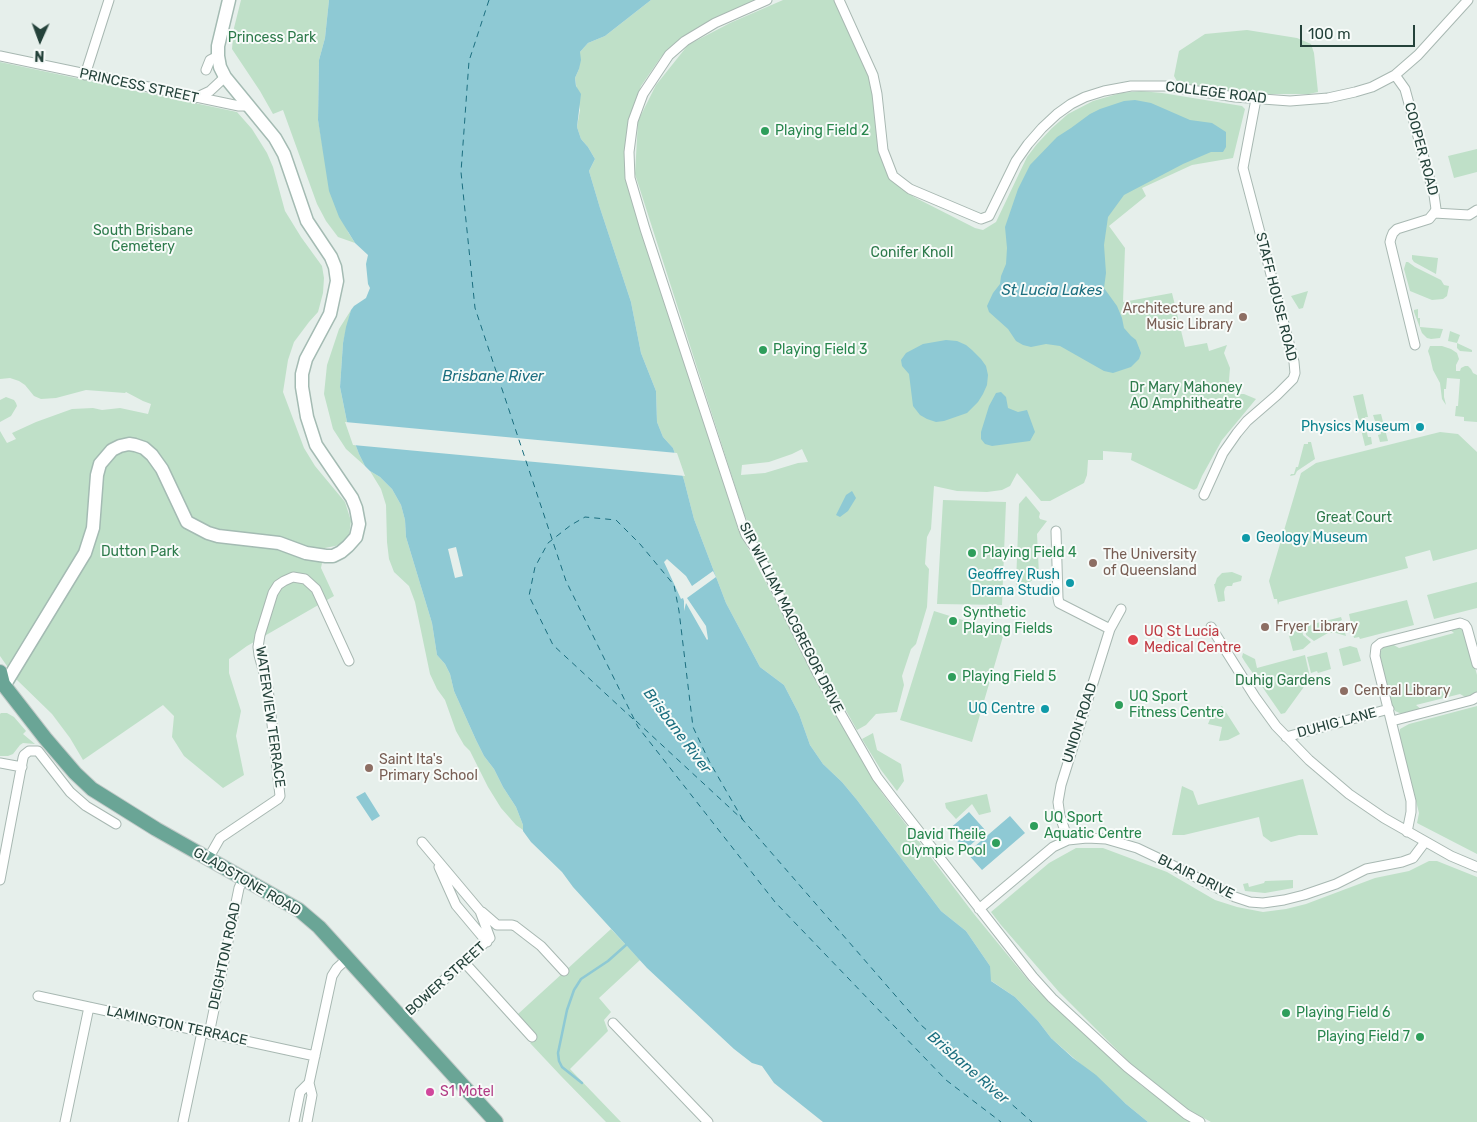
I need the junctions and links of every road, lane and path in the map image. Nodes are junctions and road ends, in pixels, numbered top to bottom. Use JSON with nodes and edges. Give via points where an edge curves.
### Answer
{"nodes":[{"id":1,"x":109,"y":0,"type":"edge"},
{"id":2,"x":229,"y":0,"type":"edge"},
{"id":3,"x":767,"y":0,"type":"edge"},
{"id":4,"x":839,"y":0,"type":"edge"},
{"id":5,"x":1468,"y":0,"type":"edge"},
{"id":6,"x":218,"y":51,"type":"junction"},
{"id":7,"x":0,"y":56,"type":"edge"},
{"id":8,"x":206,"y":70,"type":"dead end"},
{"id":9,"x":85,"y":75,"type":"junction"},
{"id":10,"x":1395,"y":75,"type":"junction"},
{"id":11,"x":225,"y":77,"type":"junction"},
{"id":12,"x":195,"y":98,"type":"junction"},
{"id":13,"x":1256,"y":99,"type":"junction"},
{"id":14,"x":250,"y":106,"type":"junction"},
{"id":15,"x":1477,"y":210,"type":"edge"},
{"id":16,"x":1434,"y":213,"type":"junction"},
{"id":17,"x":1415,"y":345,"type":"dead end"},
{"id":18,"x":1204,"y":495,"type":"dead end"},
{"id":19,"x":1056,"y":531,"type":"dead end"},
{"id":20,"x":1121,"y":609,"type":"dead end"},
{"id":21,"x":1211,"y":627,"type":"dead end"},
{"id":22,"x":1110,"y":630,"type":"junction"},
{"id":23,"x":349,"y":661,"type":"dead end"},
{"id":24,"x":1477,"y":664,"type":"edge"},
{"id":25,"x":1,"y":684,"type":"edge"},
{"id":26,"x":1477,"y":697,"type":"edge"},
{"id":27,"x":1389,"y":709,"type":"junction"},
{"id":28,"x":1392,"y":721,"type":"junction"},
{"id":29,"x":1286,"y":737,"type":"junction"},
{"id":30,"x":0,"y":763,"type":"edge"},
{"id":31,"x":22,"y":767,"type":"junction"},
{"id":32,"x":116,"y":824,"type":"dead end"},
{"id":33,"x":1407,"y":832,"type":"junction"},
{"id":34,"x":1068,"y":840,"type":"junction"},
{"id":35,"x":422,"y":842,"type":"dead end"},
{"id":36,"x":1425,"y":842,"type":"junction"},
{"id":37,"x":208,"y":859,"type":"junction"},
{"id":38,"x":438,"y":861,"type":"junction"},
{"id":39,"x":1477,"y":867,"type":"edge"},
{"id":40,"x":0,"y":879,"type":"edge"},
{"id":41,"x":243,"y":879,"type":"junction"},
{"id":42,"x":979,"y":908,"type":"junction"},
{"id":43,"x":480,"y":911,"type":"junction"},
{"id":44,"x":488,"y":941,"type":"junction"},
{"id":45,"x":348,"y":958,"type":"junction"},
{"id":46,"x":464,"y":962,"type":"junction"},
{"id":47,"x":564,"y":971,"type":"dead end"},
{"id":48,"x":38,"y":996,"type":"dead end"},
{"id":49,"x":89,"y":1007,"type":"junction"},
{"id":50,"x":403,"y":1018,"type":"junction"},
{"id":51,"x":613,"y":1023,"type":"dead end"},
{"id":52,"x":206,"y":1033,"type":"junction"},
{"id":53,"x":532,"y":1037,"type":"dead end"},
{"id":54,"x":315,"y":1056,"type":"junction"},
{"id":55,"x":309,"y":1083,"type":"junction"},
{"id":56,"x":65,"y":1122,"type":"edge"},
{"id":57,"x":183,"y":1122,"type":"edge"},
{"id":58,"x":294,"y":1122,"type":"edge"},
{"id":59,"x":307,"y":1122,"type":"edge"},
{"id":60,"x":496,"y":1122,"type":"edge"},
{"id":61,"x":708,"y":1122,"type":"edge"},
{"id":62,"x":1200,"y":1122,"type":"edge"}],
"edges":[{"from":1,"to":9,"type":"street"},
{"from":2,"to":6,"type":"street"},
{"from":3,"to":42,"type":"street","name":"SIR WILLIAM MACGREGOR DRIVE","via":[[684,41],[659,68],[643,94],[633,121],[630,178],[746,535],[877,777]]},
{"from":4,"to":13,"type":"street","name":"COLLEGE ROAD","via":[[873,75],[883,150],[893,176],[910,190],[981,219],[988,216],[1016,160],[1028,144],[1057,114],[1085,97],[1131,86],[1166,86]]},
{"from":5,"to":10,"type":"street","name":"COLLEGE ROAD","via":[[1418,55]]},
{"from":6,"to":8,"type":"street"},
{"from":6,"to":11,"type":"street"},
{"from":7,"to":9,"type":"street","name":"PRINCESS STREET"},
{"from":9,"to":12,"type":"street","name":"PRINCESS STREET"},
{"from":10,"to":13,"type":"street","name":"COLLEGE ROAD","via":[[1372,87],[1328,98]]},
{"from":10,"to":16,"type":"street","name":"COOPER ROAD","via":[[1405,90],[1434,195]]},
{"from":11,"to":12,"type":"street","via":[[210,92]]},
{"from":11,"to":14,"type":"street"},
{"from":12,"to":14,"type":"street","name":"PRINCESS STREET"},
{"from":13,"to":18,"type":"street","name":"STAFF HOUSE ROAD","via":[[1243,168],[1295,373],[1293,380],[1237,433],[1223,452]]},
{"from":14,"to":25,"type":"street","via":[[284,154],[307,221],[335,268],[337,281],[330,314],[306,359],[302,387],[316,445],[356,508],[359,524],[356,537],[341,552],[326,556],[279,543],[208,533],[187,522],[152,454],[135,445],[120,446],[100,464],[93,528],[85,553]]},
{"from":15,"to":16,"type":"street","via":[[1468,215]]},
{"from":16,"to":17,"type":"street","name":"COOPER ROAD","via":[[1429,219],[1397,229],[1390,242]]},
{"from":19,"to":22,"type":"street","via":[[1059,603]]},
{"from":20,"to":22,"type":"street","name":"UNION ROAD"},
{"from":21,"to":29,"type":"street","via":[[1255,698]]},
{"from":22,"to":34,"type":"street","name":"UNION ROAD","via":[[1061,785],[1058,802]]},
{"from":23,"to":37,"type":"street","name":"WATERVIEW TERRACE","via":[[316,589],[309,582],[293,576],[278,585],[272,593],[258,647],[268,688],[280,797],[220,838]]},
{"from":24,"to":27,"type":"street","via":[[1468,630],[1461,624],[1380,644],[1374,653]]},
{"from":25,"to":37,"type":"main road","name":"GLADSTONE ROAD","via":[[92,789]]},
{"from":26,"to":28,"type":"street"},
{"from":27,"to":28,"type":"street"},
{"from":27,"to":29,"type":"street","name":"DUHIG LANE"},
{"from":28,"to":33,"type":"street","via":[[1412,801]]},
{"from":29,"to":33,"type":"street","via":[[1350,794]]},
{"from":30,"to":31,"type":"street"},
{"from":31,"to":32,"type":"street","via":[[24,755],[29,751],[38,752],[70,792]]},
{"from":31,"to":40,"type":"street"},
{"from":33,"to":36,"type":"street"},
{"from":34,"to":36,"type":"street","name":"BLAIR DRIVE","via":[[1106,839],[1137,848],[1235,897],[1263,903],[1304,895],[1366,869],[1413,858]]},
{"from":34,"to":42,"type":"street","name":"BLAIR DRIVE","via":[[1052,847]]},
{"from":35,"to":38,"type":"street"},
{"from":36,"to":39,"type":"street"},
{"from":37,"to":41,"type":"main road","name":"GLADSTONE ROAD"},
{"from":38,"to":43,"type":"street"},
{"from":38,"to":44,"type":"street","via":[[456,904]]},
{"from":41,"to":45,"type":"main road","name":"GLADSTONE ROAD","via":[[299,910]]},
{"from":41,"to":52,"type":"street","name":"DEIGHTON ROAD"},
{"from":42,"to":62,"type":"street","name":"SIR WILLIAM MACGREGOR DRIVE","via":[[1052,998],[1127,1067]]},
{"from":43,"to":44,"type":"street","via":[[490,936]]},
{"from":43,"to":47,"type":"street","via":[[497,925],[515,926],[541,946]]},
{"from":44,"to":46,"type":"street","name":"BOWER STREET"},
{"from":45,"to":50,"type":"main road","name":"GLADSTONE ROAD"},
{"from":45,"to":54,"type":"street","via":[[332,976]]},
{"from":46,"to":50,"type":"street","name":"BOWER STREET"},
{"from":46,"to":53,"type":"street"},
{"from":48,"to":49,"type":"street","name":"LAMINGTON TERRACE"},
{"from":49,"to":52,"type":"street","name":"LAMINGTON TERRACE"},
{"from":49,"to":56,"type":"street"},
{"from":50,"to":60,"type":"main road","name":"GLADSTONE ROAD"},
{"from":51,"to":61,"type":"street"},
{"from":52,"to":54,"type":"street","name":"LAMINGTON TERRACE"},
{"from":52,"to":57,"type":"street","name":"DEIGHTON ROAD"},
{"from":54,"to":55,"type":"street"},
{"from":55,"to":58,"type":"street","via":[[300,1092]]},
{"from":55,"to":59,"type":"street","via":[[312,1095]]}]}
